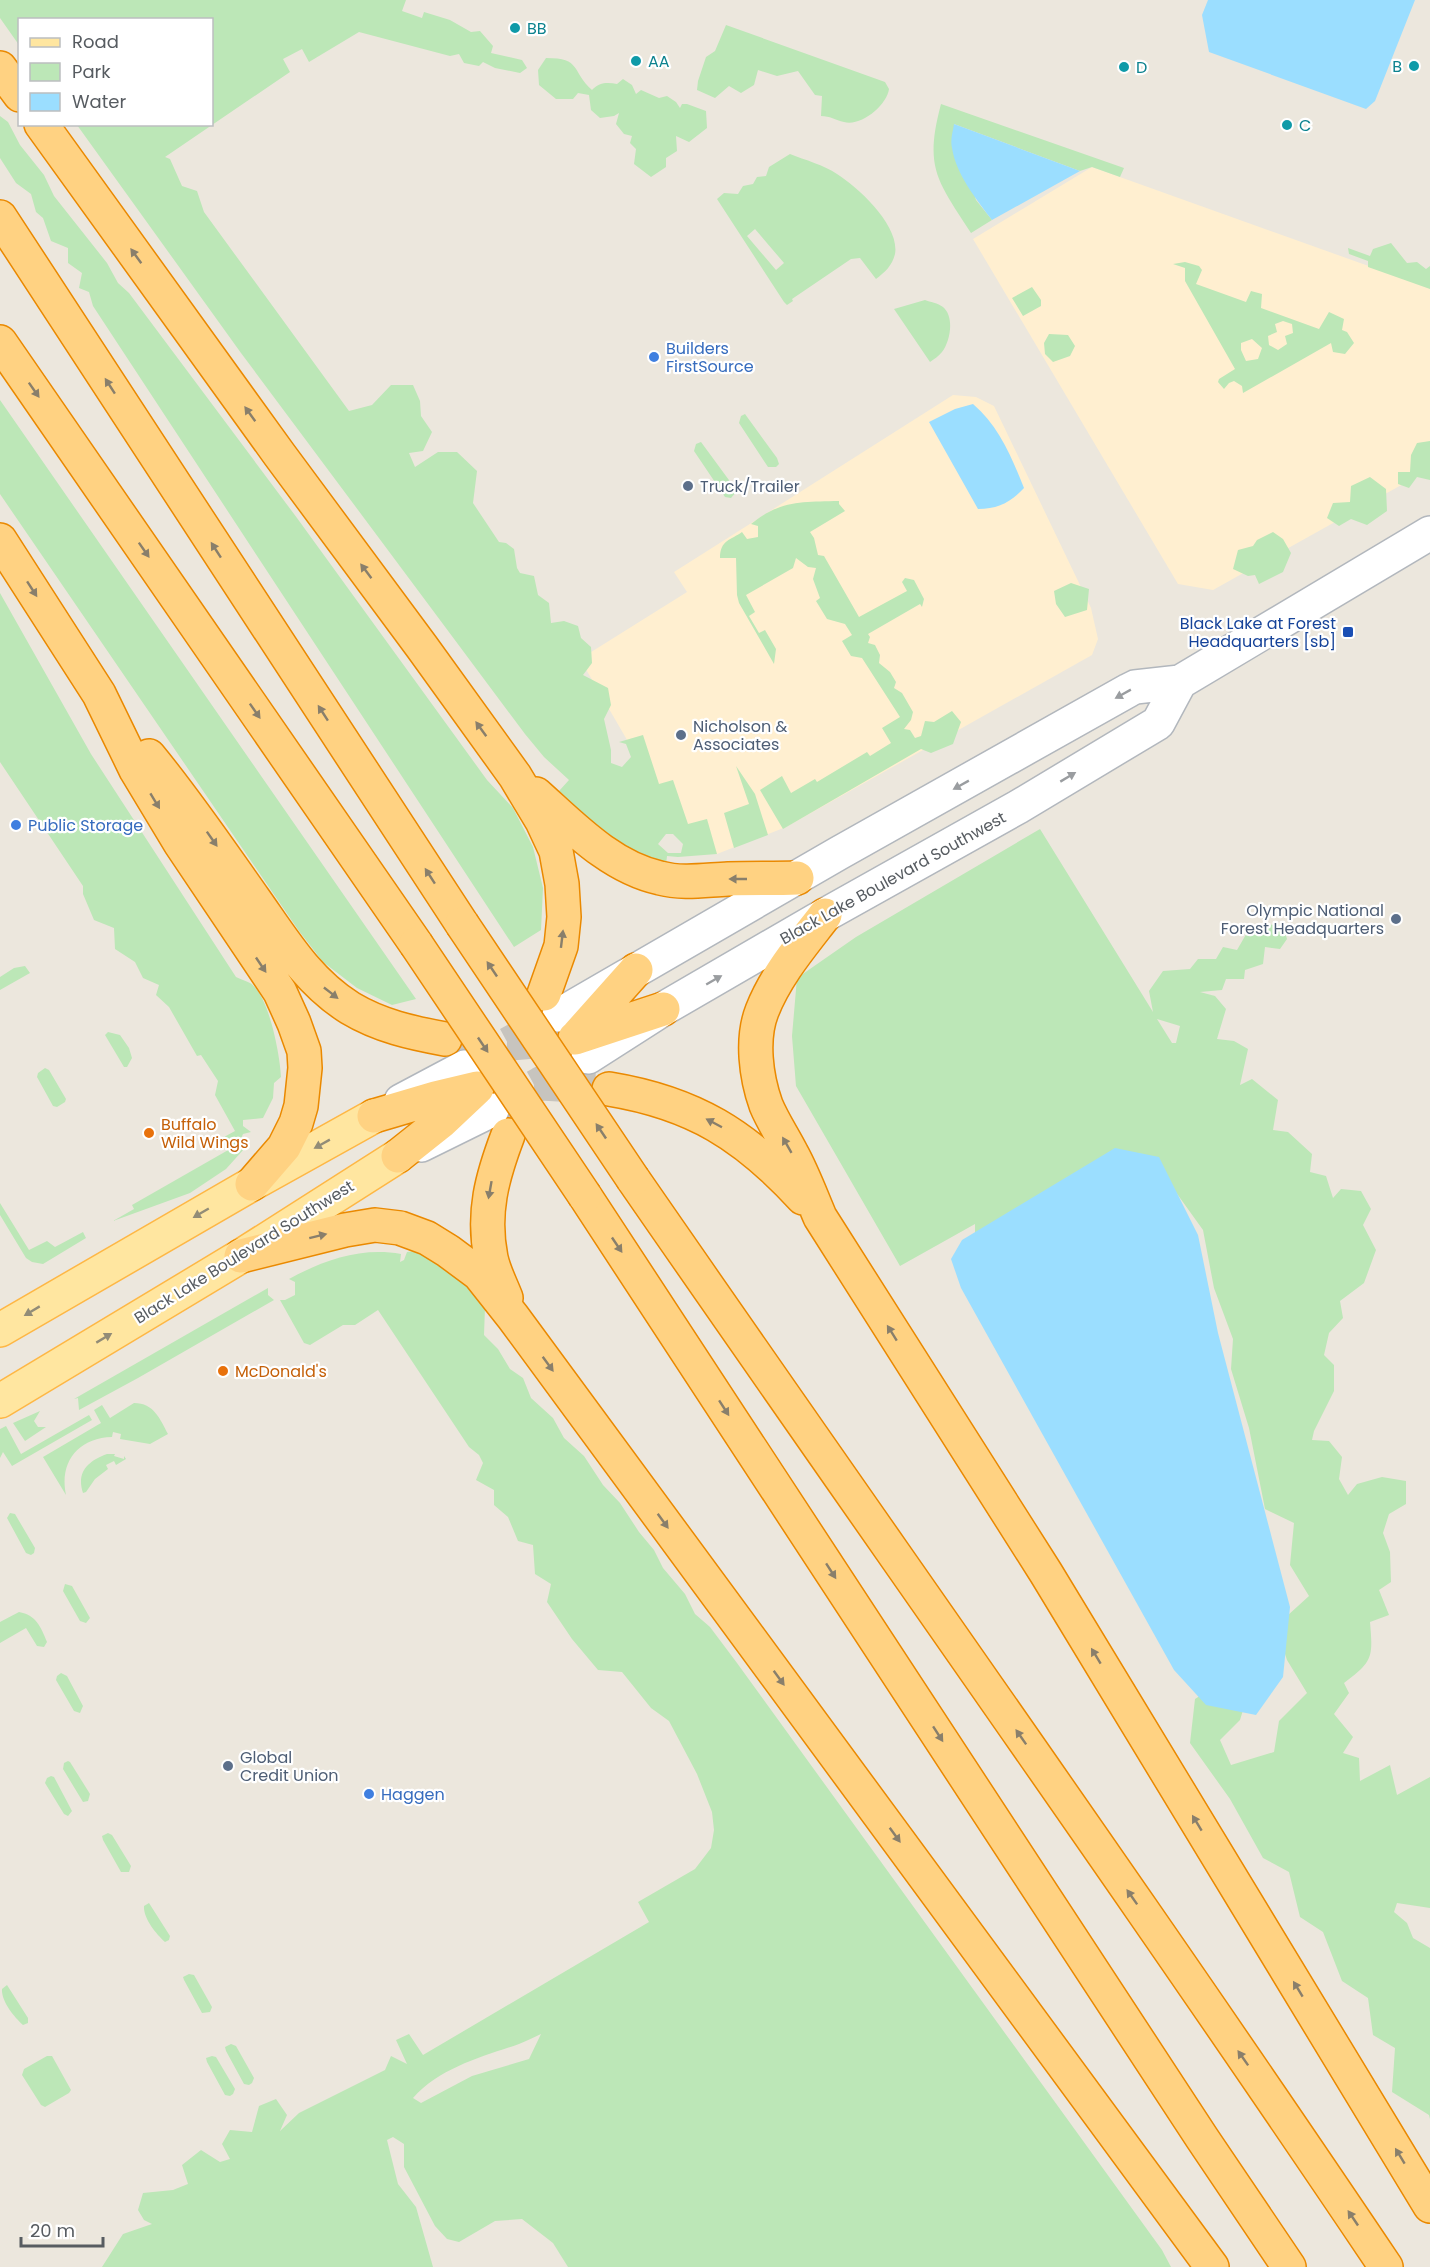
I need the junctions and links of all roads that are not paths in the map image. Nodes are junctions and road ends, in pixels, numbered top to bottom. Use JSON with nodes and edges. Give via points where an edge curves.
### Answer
{"nodes":[{"id":1,"x":0,"y":68,"type":"edge"},
{"id":2,"x":18,"y":92,"type":"edge"},
{"id":3,"x":42,"y":126,"type":"edge"},
{"id":4,"x":0,"y":218,"type":"edge"},
{"id":5,"x":0,"y":342,"type":"edge"},
{"id":6,"x":1430,"y":533,"type":"edge"},
{"id":7,"x":0,"y":540,"type":"edge"},
{"id":8,"x":1180,"y":682,"type":"junction"},
{"id":9,"x":99,"y":694,"type":"junction"},
{"id":10,"x":515,"y":776,"type":"junction"},
{"id":11,"x":797,"y":878,"type":"junction"},
{"id":12,"x":825,"y":915,"type":"junction"},
{"id":13,"x":636,"y":970,"type":"junction"},
{"id":14,"x":552,"y":1005,"type":"joint"},
{"id":15,"x":663,"y":1009,"type":"junction"},
{"id":16,"x":445,"y":1039,"type":"tunnel mouth"},
{"id":17,"x":588,"y":1057,"type":"tunnel mouth"},
{"id":18,"x":465,"y":1067,"type":"tunnel mouth"},
{"id":19,"x":609,"y":1089,"type":"tunnel mouth"},
{"id":20,"x":374,"y":1116,"type":"junction"},
{"id":21,"x":500,"y":1123,"type":"joint"},
{"id":22,"x":398,"y":1156,"type":"junction"},
{"id":23,"x":252,"y":1184,"type":"junction"},
{"id":24,"x":820,"y":1217,"type":"junction"},
{"id":25,"x":241,"y":1256,"type":"junction"},
{"id":26,"x":513,"y":1317,"type":"junction"},
{"id":27,"x":0,"y":1330,"type":"edge"},
{"id":28,"x":0,"y":1401,"type":"edge"},
{"id":29,"x":1430,"y":2206,"type":"edge"},
{"id":30,"x":1212,"y":2267,"type":"edge"},
{"id":31,"x":1289,"y":2267,"type":"edge"},
{"id":32,"x":1386,"y":2267,"type":"edge"}],
"edges":[{"from":1,"to":2,"type":"highway"},
{"from":10,"to":3,"type":"highway","one_way":true},
{"from":32,"to":4,"type":"highway","one_way":true,"bridge":true,"via":[[633,1179]]},
{"from":5,"to":31,"type":"highway","one_way":true,"bridge":true,"via":[[585,1196]]},
{"from":6,"to":8,"type":"street"},
{"from":7,"to":9,"type":"highway","one_way":true},
{"from":8,"to":11,"type":"street","one_way":true,"via":[[1135,687]]},
{"from":12,"to":8,"type":"street","name":"Black Lake Boulevard Southwest","one_way":true,"via":[[1158,723]]},
{"from":9,"to":16,"type":"highway","one_way":true,"via":[[203,827],[306,972],[350,1008],[381,1024]]},
{"from":9,"to":23,"type":"highway","one_way":true,"via":[[136,770],[169,825],[280,993],[304,1051],[304,1087],[296,1123],[284,1148]]},
{"from":11,"to":10,"type":"highway","one_way":true,"via":[[682,882],[637,871],[587,840]]},
{"from":14,"to":10,"type":"highway","one_way":true,"via":[[564,917],[562,884],[556,851]]},
{"from":11,"to":13,"type":"street"},
{"from":15,"to":12,"type":"street","name":"Black Lake Boulevard Southwest","one_way":true},
{"from":24,"to":12,"type":"highway","one_way":true,"via":[[767,1106],[759,1082],[757,1036],[761,1012],[774,984]]},
{"from":13,"to":14,"type":"street"},
{"from":13,"to":15,"type":"highway","via":[[575,1038]]},
{"from":15,"to":17,"type":"street","name":"Black Lake Boulevard Southwest"},
{"from":18,"to":20,"type":"street"},
{"from":24,"to":19,"type":"highway","one_way":true,"via":[[763,1158],[725,1129],[646,1095]]},
{"from":20,"to":22,"type":"highway","via":[[477,1088]]},
{"from":20,"to":23,"type":"main road","one_way":true},
{"from":21,"to":22,"type":"street","name":"Black Lake Boulevard Southwest"},
{"from":21,"to":26,"type":"highway","one_way":true,"via":[[488,1230],[492,1260]]},
{"from":22,"to":25,"type":"main road","name":"Black Lake Boulevard Southwest"},
{"from":23,"to":27,"type":"main road","one_way":true},
{"from":29,"to":24,"type":"highway","one_way":true,"via":[[1046,1573]]},
{"from":25,"to":26,"type":"highway","one_way":true,"via":[[345,1230],[375,1225],[400,1228],[434,1243],[479,1274]]},
{"from":28,"to":25,"type":"main road","name":"Black Lake Boulevard Southwest","one_way":true},
{"from":26,"to":30,"type":"highway","one_way":true}]}
